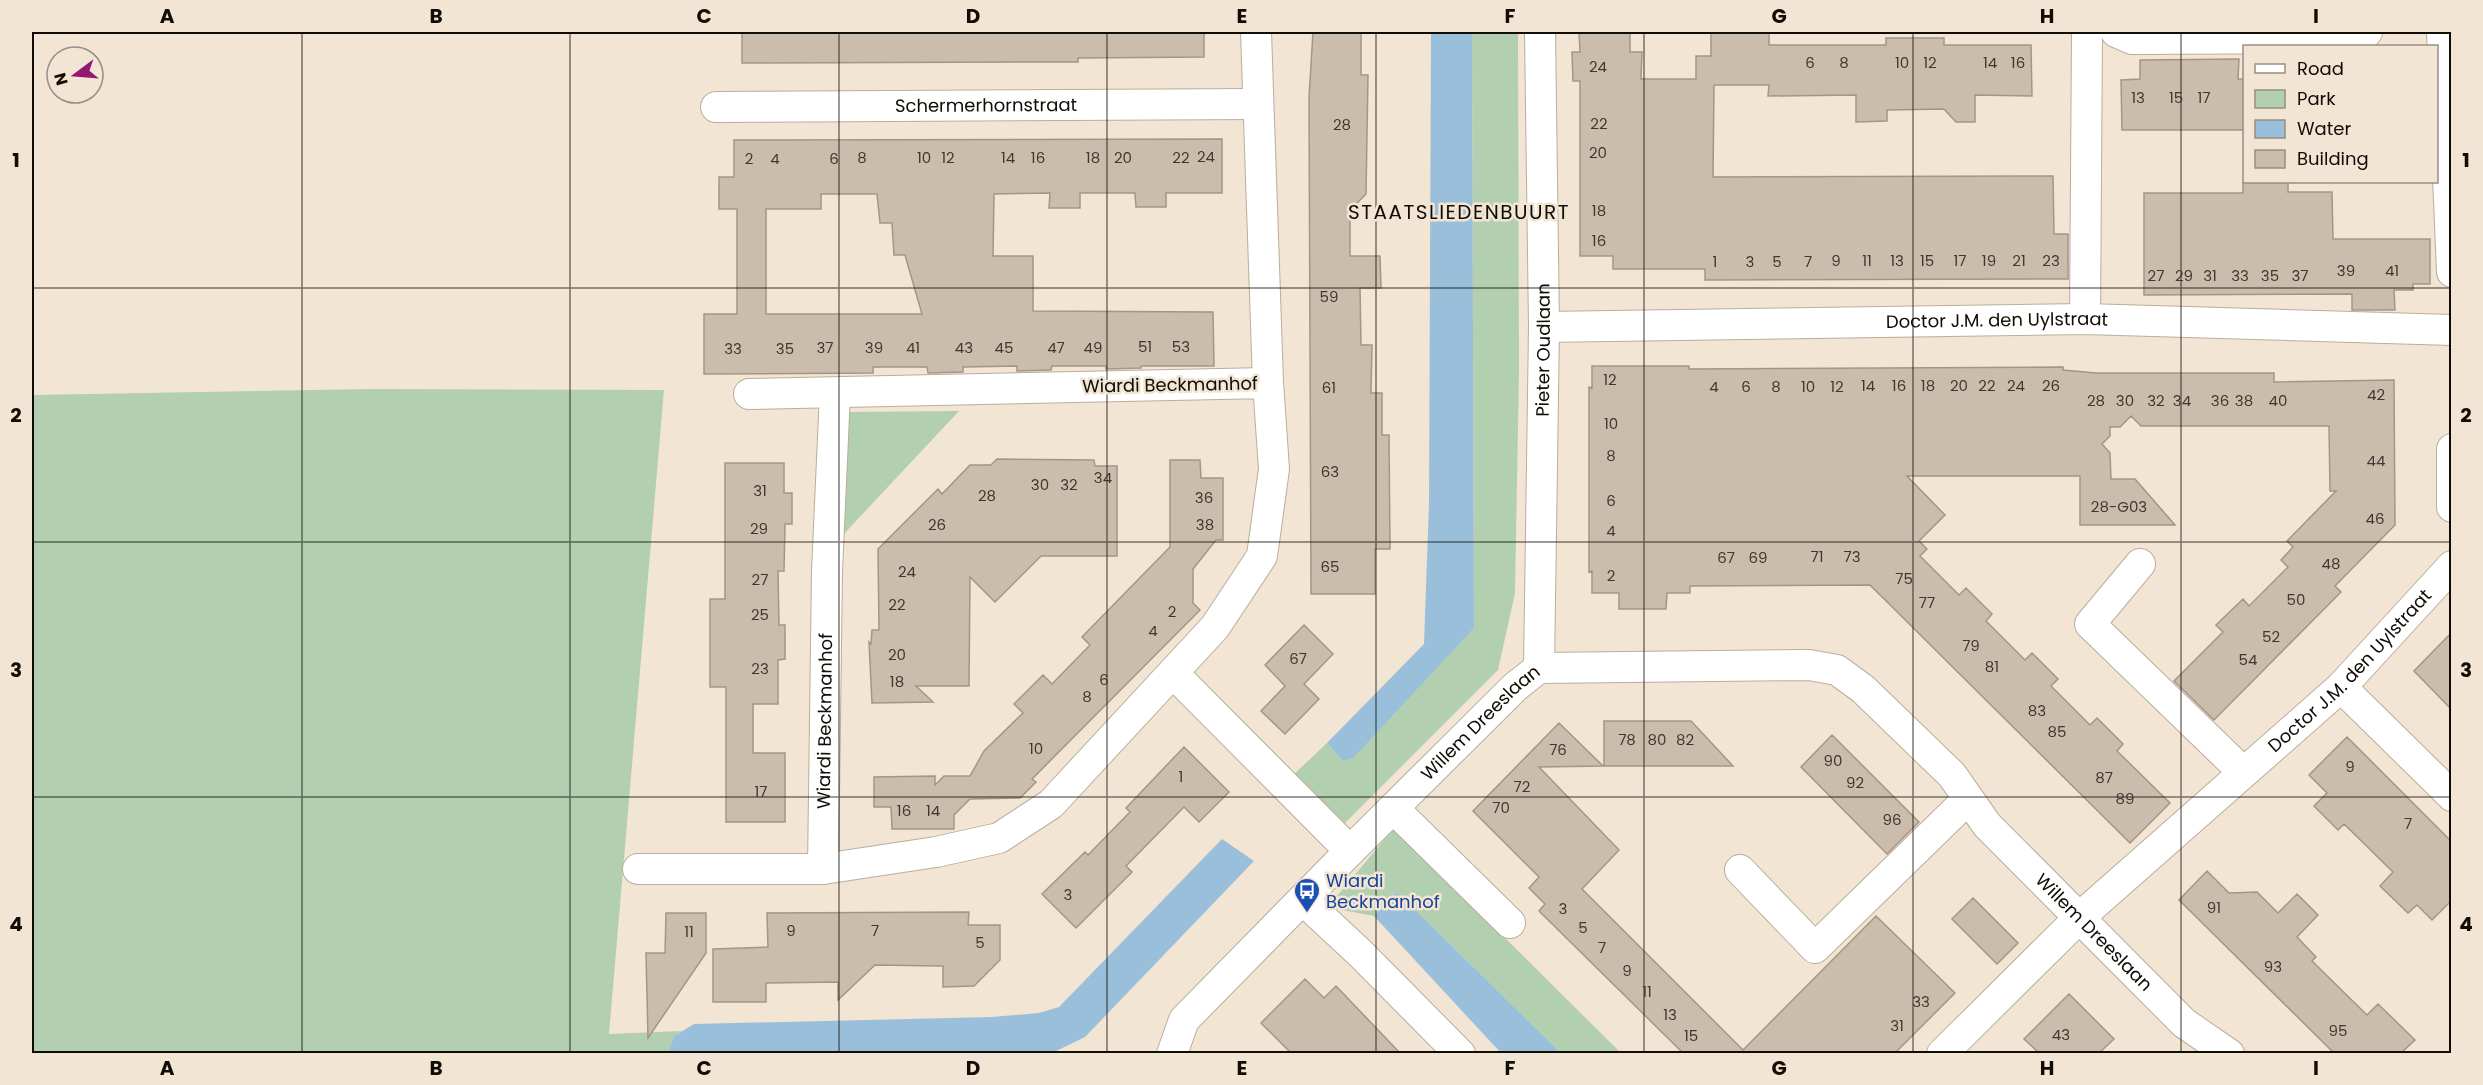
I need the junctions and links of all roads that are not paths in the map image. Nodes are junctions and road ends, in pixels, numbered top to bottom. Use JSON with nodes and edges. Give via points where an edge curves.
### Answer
{"nodes":[{"id":1,"x":1256,"y":32,"type":"edge"},
{"id":2,"x":1540,"y":32,"type":"edge"},
{"id":3,"x":2087,"y":32,"type":"edge"},
{"id":4,"x":2116,"y":32,"type":"edge"},
{"id":5,"x":2442,"y":32,"type":"edge"},
{"id":6,"x":2354,"y":34,"type":"edge"},
{"id":7,"x":1258,"y":104,"type":"junction"},
{"id":8,"x":716,"y":107,"type":"dead end"},
{"id":9,"x":2451,"y":272,"type":"edge"},
{"id":10,"x":2085,"y":319,"type":"junction"},
{"id":11,"x":1544,"y":327,"type":"junction"},
{"id":12,"x":2451,"y":330,"type":"edge"},
{"id":13,"x":1268,"y":383,"type":"junction"},
{"id":14,"x":835,"y":393,"type":"junction"},
{"id":15,"x":749,"y":394,"type":"dead end"},
{"id":16,"x":2451,"y":449,"type":"edge"},
{"id":17,"x":2451,"y":507,"type":"edge"},
{"id":18,"x":2140,"y":564,"type":"dead end"},
{"id":19,"x":2451,"y":566,"type":"edge"},
{"id":20,"x":1539,"y":668,"type":"junction"},
{"id":21,"x":1173,"y":673,"type":"junction"},
{"id":22,"x":2341,"y":687,"type":"junction"},
{"id":23,"x":2243,"y":772,"type":"junction"},
{"id":24,"x":2451,"y":796,"type":"edge"},
{"id":25,"x":1968,"y":799,"type":"junction"},
{"id":26,"x":1393,"y":808,"type":"junction"},
{"id":27,"x":1350,"y":850,"type":"junction"},
{"id":28,"x":638,"y":869,"type":"dead end"},
{"id":29,"x":823,"y":869,"type":"junction"},
{"id":30,"x":1740,"y":870,"type":"dead end"},
{"id":31,"x":1303,"y":900,"type":"junction"},
{"id":32,"x":2080,"y":917,"type":"junction"},
{"id":33,"x":1510,"y":923,"type":"dead end"},
{"id":34,"x":1172,"y":1053,"type":"edge"},
{"id":35,"x":1460,"y":1053,"type":"edge"},
{"id":36,"x":1942,"y":1053,"type":"edge"},
{"id":37,"x":2229,"y":1053,"type":"edge"}],
"edges":[{"from":1,"to":7,"type":"street"},
{"from":2,"to":11,"type":"street","name":"Pieter Oudlaan"},
{"from":3,"to":10,"type":"street"},
{"from":4,"to":6,"type":"street","via":[[2132,39]]},
{"from":5,"to":9,"type":"street"},
{"from":7,"to":8,"type":"street","name":"Schermerhornstraat"},
{"from":7,"to":13,"type":"street"},
{"from":10,"to":11,"type":"street","name":"Doctor J.M. den Uylstraat"},
{"from":10,"to":12,"type":"street","name":"Doctor J.M. den Uylstraat"},
{"from":11,"to":20,"type":"street","name":"Pieter Oudlaan"},
{"from":13,"to":14,"type":"street","name":"Wiardi Beckmanhof"},
{"from":13,"to":21,"type":"street","name":"Wiardi Beckmanhof","via":[[1274,469],[1262,556],[1215,627]]},
{"from":14,"to":15,"type":"street","name":"Wiardi Beckmanhof"},
{"from":14,"to":29,"type":"street","name":"Wiardi Beckmanhof","via":[[827,572]]},
{"from":16,"to":17,"type":"street"},
{"from":18,"to":23,"type":"street","via":[[2090,624]]},
{"from":19,"to":22,"type":"street","name":"Doctor J.M. den Uylstraat"},
{"from":20,"to":25,"type":"street","name":"Willem Dreeslaan","via":[[1809,665],[1837,670],[1863,689],[1952,775]]},
{"from":20,"to":26,"type":"street","name":"Willem Dreeslaan"},
{"from":21,"to":27,"type":"street"},
{"from":21,"to":29,"type":"street","name":"Wiardi Beckmanhof","via":[[1051,804],[999,838]]},
{"from":22,"to":23,"type":"street","name":"Doctor J.M. den Uylstraat"},
{"from":22,"to":24,"type":"street"},
{"from":23,"to":32,"type":"street","name":"Doctor J.M. den Uylstraat"},
{"from":25,"to":30,"type":"street","via":[[1815,948]]},
{"from":25,"to":32,"type":"street","name":"Willem Dreeslaan","via":[[1987,825]]},
{"from":26,"to":27,"type":"street","name":"Willem Dreeslaan"},
{"from":26,"to":33,"type":"street"},
{"from":27,"to":31,"type":"street","name":"Willem Dreeslaan"},
{"from":28,"to":29,"type":"street","name":"Wiardi Beckmanhof"},
{"from":31,"to":34,"type":"street","name":"Willem Dreeslaan","via":[[1184,1020]]},
{"from":31,"to":35,"type":"street"},
{"from":32,"to":36,"type":"street","name":"Doctor J.M. den Uylstraat"},
{"from":32,"to":37,"type":"street","name":"Willem Dreeslaan","via":[[2184,1023]]}]}
